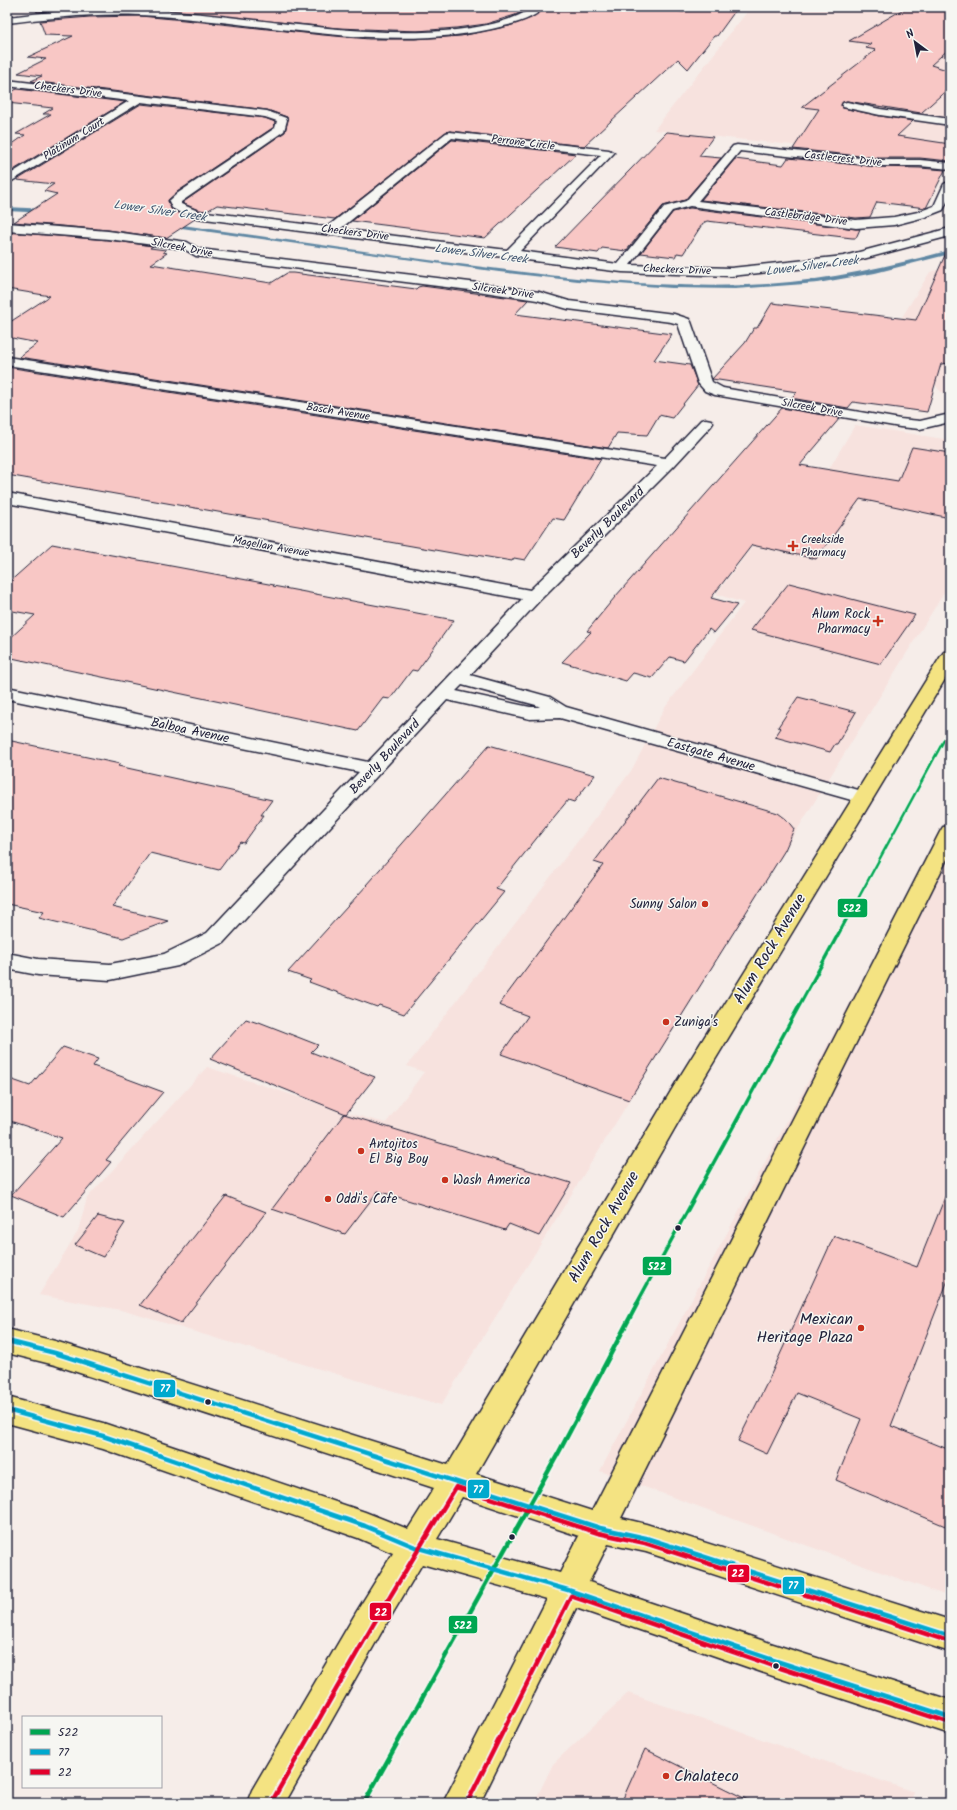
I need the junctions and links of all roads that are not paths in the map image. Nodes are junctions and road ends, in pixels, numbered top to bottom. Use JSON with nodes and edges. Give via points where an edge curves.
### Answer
{"nodes":[{"id":1,"x":540,"y":7,"type":"edge"},
{"id":2,"x":7,"y":12,"type":"edge"},
{"id":3,"x":11,"y":19,"type":"edge"},
{"id":4,"x":7,"y":83,"type":"edge"},
{"id":5,"x":140,"y":98,"type":"junction"},
{"id":6,"x":847,"y":105,"type":"dead end"},
{"id":7,"x":950,"y":122,"type":"edge"},
{"id":8,"x":950,"y":166,"type":"edge"},
{"id":9,"x":7,"y":181,"type":"edge"},
{"id":10,"x":950,"y":184,"type":"edge"},
{"id":11,"x":690,"y":203,"type":"junction"},
{"id":12,"x":7,"y":228,"type":"edge"},
{"id":13,"x":331,"y":230,"type":"junction"},
{"id":14,"x":950,"y":232,"type":"edge"},
{"id":15,"x":511,"y":253,"type":"junction"},
{"id":16,"x":622,"y":268,"type":"junction"},
{"id":17,"x":7,"y":360,"type":"edge"},
{"id":18,"x":950,"y":418,"type":"edge"},
{"id":19,"x":706,"y":423,"type":"dead end"},
{"id":20,"x":669,"y":463,"type":"junction"},
{"id":21,"x":7,"y":498,"type":"edge"},
{"id":22,"x":534,"y":596,"type":"junction"},
{"id":23,"x":950,"y":656,"type":"edge"},
{"id":24,"x":459,"y":678,"type":"junction"},
{"id":25,"x":7,"y":693,"type":"edge"},
{"id":26,"x":444,"y":694,"type":"junction"},
{"id":27,"x":560,"y":712,"type":"junction"},
{"id":28,"x":374,"y":769,"type":"junction"},
{"id":29,"x":862,"y":797,"type":"junction"},
{"id":30,"x":950,"y":832,"type":"edge"},
{"id":31,"x":7,"y":961,"type":"edge"},
{"id":32,"x":7,"y":1341,"type":"edge"},
{"id":33,"x":7,"y":1410,"type":"edge"},
{"id":34,"x":454,"y":1481,"type":"junction"},
{"id":35,"x":600,"y":1528,"type":"junction"},
{"id":36,"x":415,"y":1547,"type":"junction"},
{"id":37,"x":568,"y":1590,"type":"junction"},
{"id":38,"x":950,"y":1636,"type":"edge"},
{"id":39,"x":950,"y":1717,"type":"edge"},
{"id":40,"x":266,"y":1803,"type":"edge"},
{"id":41,"x":461,"y":1803,"type":"edge"}],
"edges":[{"from":1,"to":3,"type":"street","via":[[528,16],[506,24],[432,36],[299,29],[110,11]]},
{"from":2,"to":3,"type":"street"},
{"from":4,"to":5,"type":"street","name":"Checkers Drive"},
{"from":5,"to":9,"type":"street","name":"Platinum Court"},
{"from":5,"to":13,"type":"street","name":"Checkers Drive","via":[[267,114],[282,120],[280,129],[182,195],[175,201],[176,206],[197,214]]},
{"from":6,"to":7,"type":"street"},
{"from":8,"to":11,"type":"street","name":"Castlecrest Drive","via":[[879,163],[737,148]]},
{"from":10,"to":11,"type":"street","name":"Castlebridge Drive","via":[[939,208],[894,221],[856,224]]},
{"from":11,"to":16,"type":"street","via":[[668,209]]},
{"from":12,"to":18,"type":"street","name":"Silcreek Drive","via":[[108,235],[187,246],[196,252],[486,288],[539,296],[568,305],[674,318],[684,322],[705,383],[720,392],[900,423],[920,425]]},
{"from":13,"to":15,"type":"street","name":"Checkers Drive"},
{"from":13,"to":15,"type":"street","name":"Perrone Circle","via":[[450,135],[609,153]]},
{"from":14,"to":16,"type":"street","name":"Checkers Drive","via":[[844,260],[731,272]]},
{"from":15,"to":16,"type":"street","name":"Checkers Drive"},
{"from":17,"to":20,"type":"street","name":"Basch Avenue"},
{"from":19,"to":20,"type":"street","name":"Beverly Boulevard"},
{"from":20,"to":22,"type":"street","name":"Beverly Boulevard"},
{"from":21,"to":22,"type":"street","name":"Magellan Avenue"},
{"from":22,"to":24,"type":"street","name":"Beverly Boulevard"},
{"from":23,"to":29,"type":"main road","name":"Alum Rock Avenue"},
{"from":24,"to":26,"type":"street","name":"Beverly Boulevard"},
{"from":24,"to":27,"type":"street","name":"Eastgate Avenue","via":[[543,701]]},
{"from":25,"to":28,"type":"street","name":"Balboa Avenue"},
{"from":26,"to":27,"type":"street","name":"Eastgate Avenue","via":[[530,713]]},
{"from":26,"to":28,"type":"street","name":"Beverly Boulevard"},
{"from":27,"to":29,"type":"street","name":"Eastgate Avenue"},
{"from":28,"to":31,"type":"street","name":"Beverly Boulevard","via":[[214,938],[196,948],[170,961],[110,972],[38,967]]},
{"from":29,"to":34,"type":"main road","name":"Alum Rock Avenue","via":[[683,1092]]},
{"from":30,"to":35,"type":"main road"},
{"from":32,"to":34,"type":"main road","via":[[55,1353]]},
{"from":33,"to":36,"type":"main road","via":[[103,1436],[365,1526]]},
{"from":34,"to":35,"type":"main road"},
{"from":34,"to":36,"type":"main road","name":"Alum Rock Avenue"},
{"from":35,"to":37,"type":"main road"},
{"from":35,"to":38,"type":"main road","via":[[646,1538]]},
{"from":36,"to":37,"type":"main road"},
{"from":36,"to":40,"type":"main road","name":"Alum Rock Avenue","via":[[369,1622]]},
{"from":37,"to":39,"type":"main road","via":[[766,1658]]},
{"from":37,"to":41,"type":"main road"}]}
